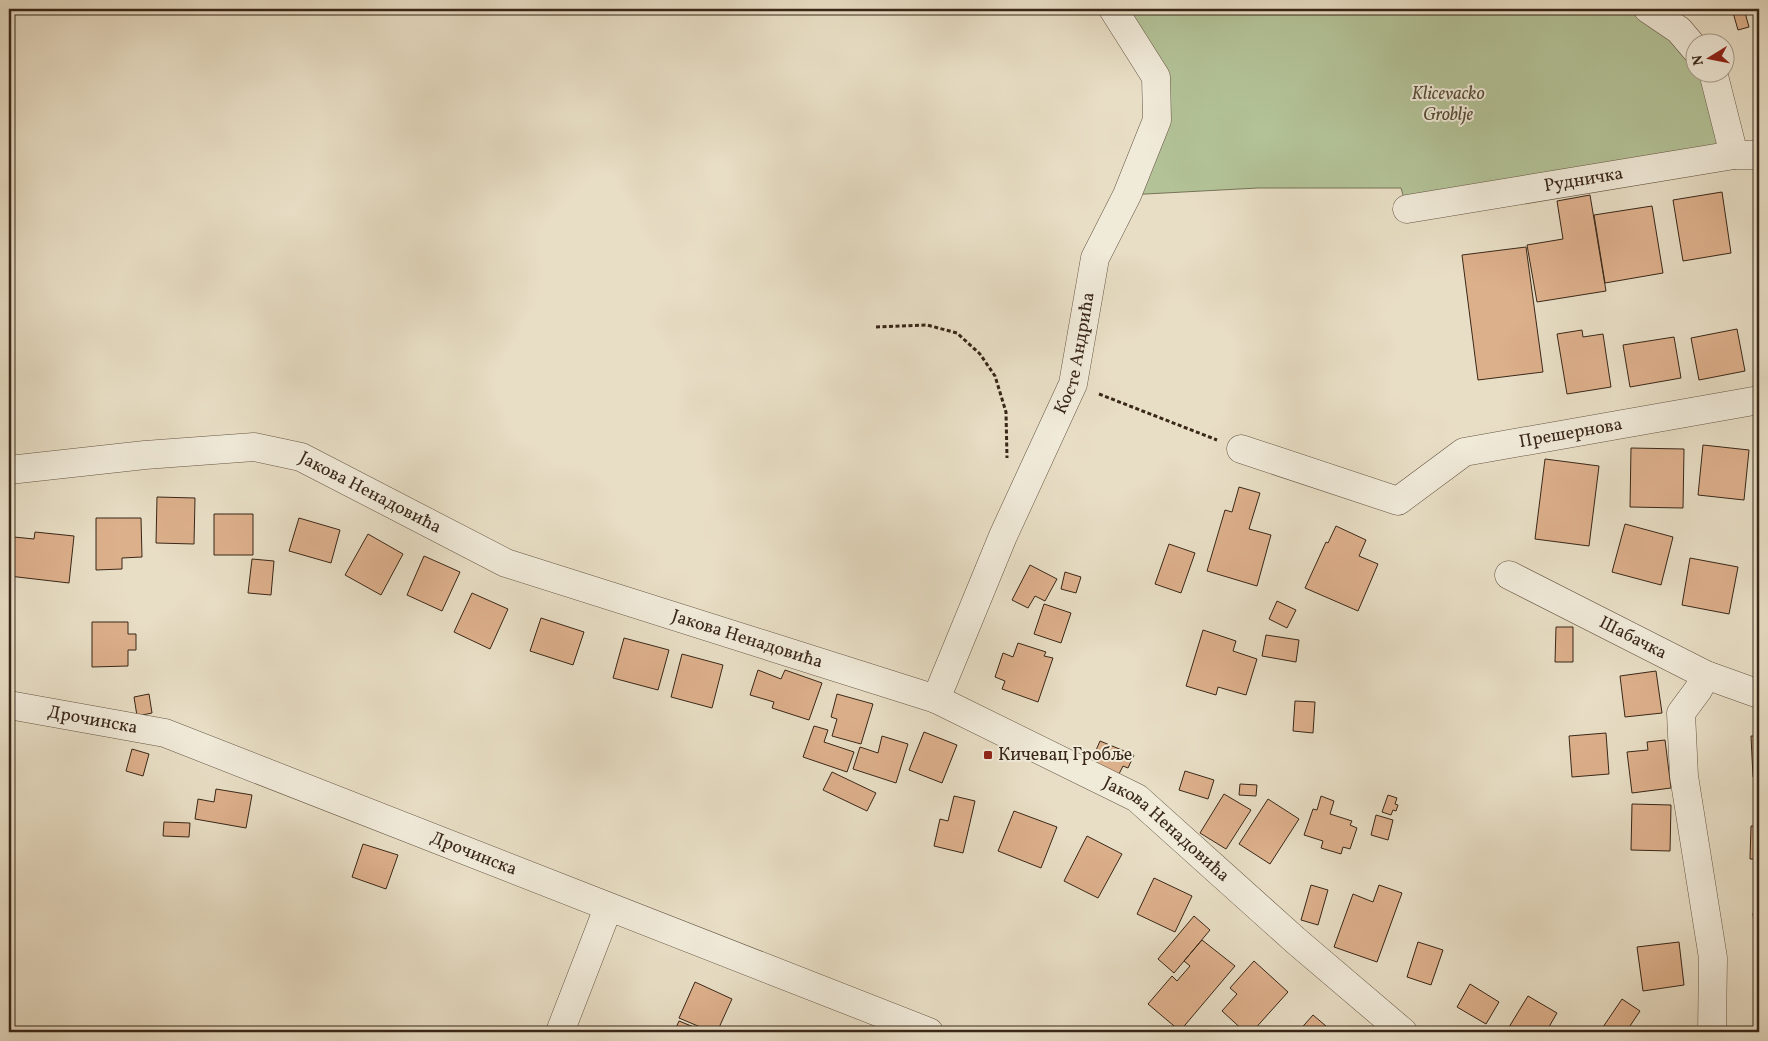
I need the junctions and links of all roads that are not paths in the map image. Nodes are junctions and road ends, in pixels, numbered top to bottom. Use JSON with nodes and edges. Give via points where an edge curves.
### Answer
{"nodes":[{"id":1,"x":1113,"y":9,"type":"edge"},
{"id":2,"x":1648,"y":9,"type":"edge"},
{"id":3,"x":1686,"y":38,"type":"edge"},
{"id":4,"x":1717,"y":82,"type":"edge"},
{"id":5,"x":1747,"y":155,"type":"edge"},
{"id":6,"x":1407,"y":209,"type":"dead end"},
{"id":7,"x":1759,"y":400,"type":"edge"},
{"id":8,"x":1241,"y":449,"type":"road end"},
{"id":9,"x":9,"y":470,"type":"edge"},
{"id":10,"x":1509,"y":575,"type":"dead end"},
{"id":11,"x":1706,"y":675,"type":"junction"},
{"id":12,"x":1759,"y":694,"type":"edge"},
{"id":13,"x":936,"y":699,"type":"junction"},
{"id":14,"x":9,"y":705,"type":"edge"},
{"id":15,"x":608,"y":908,"type":"junction"},
{"id":16,"x":560,"y":1032,"type":"edge"},
{"id":17,"x":929,"y":1032,"type":"edge"},
{"id":18,"x":1403,"y":1032,"type":"edge"},
{"id":19,"x":1712,"y":1032,"type":"edge"}],
"edges":[{"from":1,"to":13,"type":"street","name":"Косте Андрића","via":[[1156,77],[1157,120],[1128,195],[1095,258],[1073,384],[1003,536]]},
{"from":2,"to":3,"type":"street"},
{"from":4,"to":5,"type":"street"},
{"from":5,"to":6,"type":"street","name":"Рудничка"},
{"from":7,"to":8,"type":"street","name":"Прешернова","via":[[1464,452],[1398,501]]},
{"from":9,"to":13,"type":"street","name":"Јакова Ненадовића","via":[[254,447],[301,457],[506,562]]},
{"from":10,"to":11,"type":"street","name":"Шабачка"},
{"from":11,"to":12,"type":"street","name":"Шабачка"},
{"from":11,"to":19,"type":"street","via":[[1681,713],[1684,776],[1713,958]]},
{"from":13,"to":18,"type":"street","name":"Јакова Ненадовића","via":[[1137,798]]},
{"from":14,"to":15,"type":"street","name":"Дрочинска","via":[[166,733]]},
{"from":15,"to":16,"type":"street"},
{"from":15,"to":17,"type":"street","name":"Дрочинска"}]}
